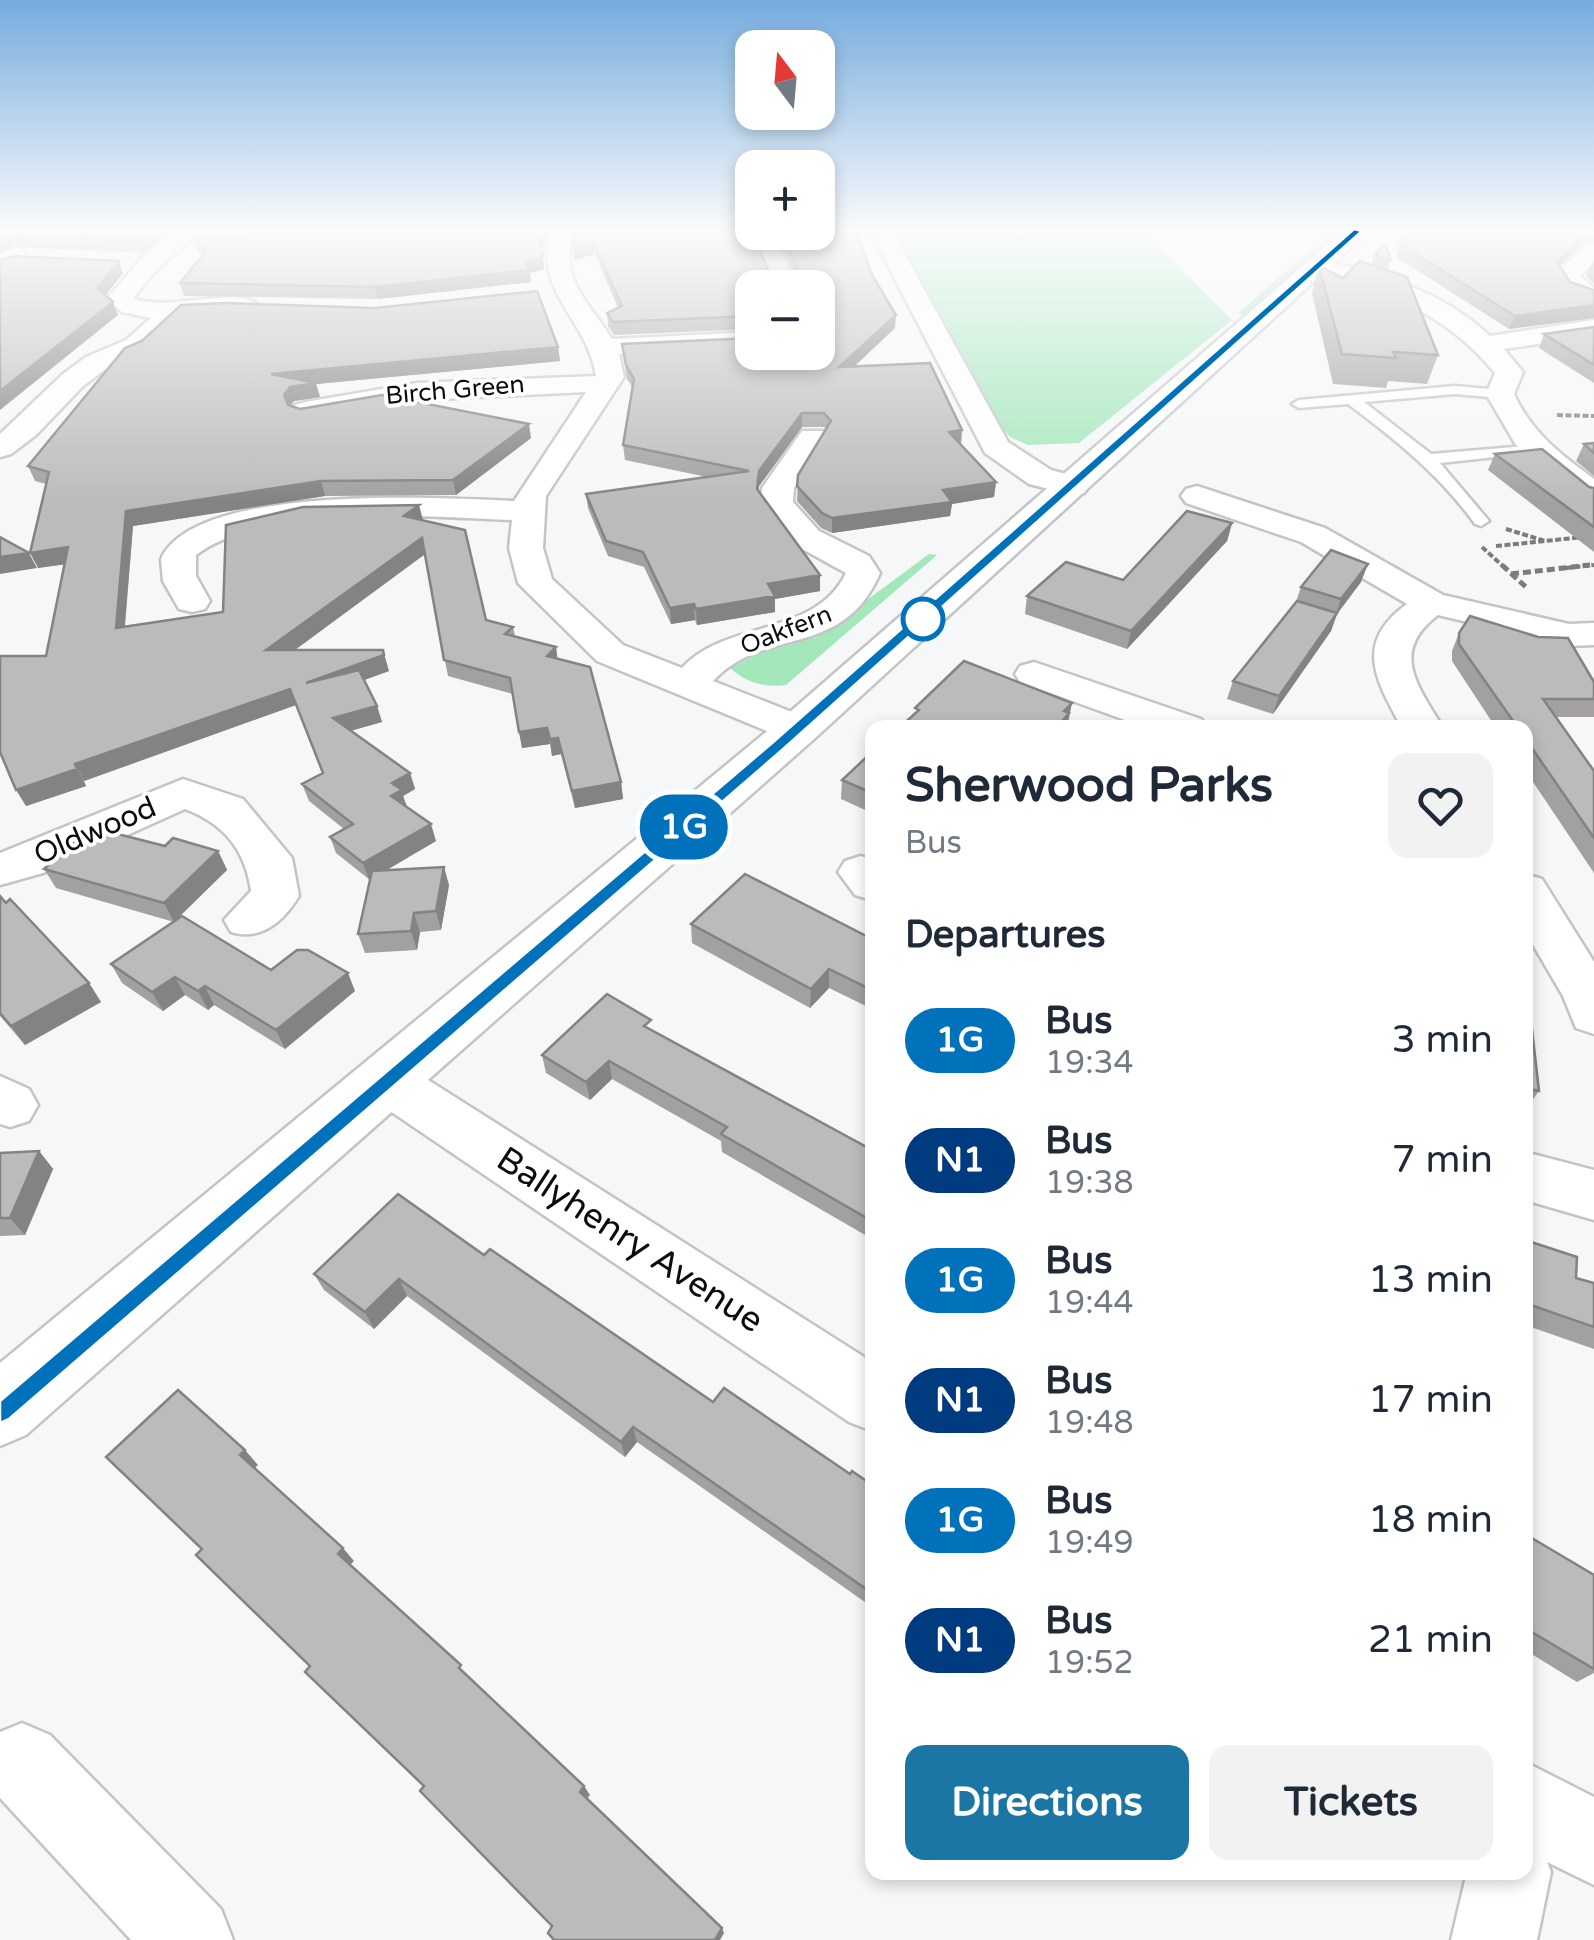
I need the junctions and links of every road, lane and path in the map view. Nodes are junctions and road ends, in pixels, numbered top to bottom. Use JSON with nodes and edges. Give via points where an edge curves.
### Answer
{"nodes":[{"id":1,"x":163,"y":322,"type":"edge"},
{"id":2,"x":585,"y":322,"type":"edge"},
{"id":3,"x":929,"y":322,"type":"edge"},
{"id":4,"x":1257,"y":322,"type":"edge"},
{"id":5,"x":1452,"y":322,"type":"edge"},
{"id":6,"x":1594,"y":328,"type":"edge"},
{"id":7,"x":735,"y":341,"type":"edge"},
{"id":8,"x":1486,"y":344,"type":"junction"},
{"id":9,"x":605,"y":347,"type":"junction"},
{"id":10,"x":606,"y":384,"type":"junction"},
{"id":11,"x":1500,"y":394,"type":"junction"},
{"id":12,"x":1350,"y":400,"type":"junction"},
{"id":13,"x":1299,"y":404,"type":"dead end"},
{"id":14,"x":305,"y":411,"type":"edge"},
{"id":15,"x":813,"y":436,"type":"edge"},
{"id":16,"x":0,"y":448,"type":"edge"},
{"id":17,"x":1534,"y":448,"type":"junction"},
{"id":18,"x":1430,"y":459,"type":"junction"},
{"id":19,"x":1073,"y":486,"type":"junction"},
{"id":20,"x":1594,"y":494,"type":"edge"},
{"id":21,"x":1198,"y":496,"type":"dead end"},
{"id":22,"x":529,"y":510,"type":"junction"},
{"id":23,"x":1481,"y":521,"type":"joint"},
{"id":24,"x":1594,"y":536,"type":"edge"},
{"id":25,"x":1482,"y":547,"type":"junction"},
{"id":26,"x":1594,"y":566,"type":"edge"},
{"id":27,"x":1512,"y":574,"type":"junction"},
{"id":28,"x":192,"y":602,"type":"dead end"},
{"id":29,"x":1431,"y":603,"type":"junction"},
{"id":30,"x":1582,"y":634,"type":"edge"},
{"id":31,"x":1034,"y":674,"type":"dead end"},
{"id":32,"x":690,"y":684,"type":"junction"},
{"id":33,"x":1163,"y":720,"type":"edge"},
{"id":34,"x":1419,"y":720,"type":"edge"},
{"id":35,"x":798,"y":728,"type":"junction"},
{"id":36,"x":0,"y":869,"type":"edge"},
{"id":37,"x":1533,"y":903,"type":"edge"},
{"id":38,"x":248,"y":920,"type":"dead end"},
{"id":39,"x":1594,"y":1014,"type":"edge"},
{"id":40,"x":387,"y":1081,"type":"junction"},
{"id":41,"x":1533,"y":1178,"type":"edge"},
{"id":42,"x":1594,"y":1195,"type":"edge"},
{"id":43,"x":865,"y":1394,"type":"edge"},
{"id":44,"x":0,"y":1410,"type":"edge"},
{"id":45,"x":22,"y":1764,"type":"dead end"},
{"id":46,"x":1533,"y":1808,"type":"edge"},
{"id":47,"x":1594,"y":1842,"type":"edge"},
{"id":48,"x":1508,"y":1880,"type":"edge"},
{"id":49,"x":190,"y":1940,"type":"edge"},
{"id":50,"x":1494,"y":1940,"type":"edge"}],
"edges":[{"from":1,"to":16,"type":"street","via":[[73,380]]},
{"from":2,"to":9,"type":"street"},
{"from":3,"to":19,"type":"street","via":[[996,447],[1040,476]]},
{"from":4,"to":19,"type":"main road"},
{"from":5,"to":8,"type":"street"},
{"from":6,"to":8,"type":"street"},
{"from":7,"to":9,"type":"street"},
{"from":8,"to":11,"type":"street","via":[[1510,372]]},
{"from":9,"to":10,"type":"street"},
{"from":10,"to":14,"type":"street","name":"Birch Green","via":[[440,388]]},
{"from":10,"to":22,"type":"street","via":[[530,496]]},
{"from":11,"to":12,"type":"lane","via":[[1455,390]]},
{"from":11,"to":17,"type":"street","via":[[1508,418]]},
{"from":12,"to":13,"type":"lane"},
{"from":12,"to":18,"type":"lane"},
{"from":15,"to":32,"type":"street","name":"Oakfern","via":[[778,488],[778,504],[806,538],[857,563],[863,574],[858,590],[835,613],[719,656]]},
{"from":17,"to":18,"type":"lane"},
{"from":17,"to":20,"type":"street"},
{"from":18,"to":23,"type":"lane"},
{"from":19,"to":35,"type":"main road"},
{"from":21,"to":29,"type":"street","via":[[1312,535]]},
{"from":22,"to":28,"type":"street","via":[[303,511],[237,523],[188,544],[178,556],[177,576]]},
{"from":22,"to":32,"type":"street","via":[[526,548],[536,583],[610,653]]},
{"from":23,"to":25,"type":"path"},
{"from":24,"to":25,"type":"path"},
{"from":25,"to":27,"type":"path"},
{"from":26,"to":27,"type":"path"},
{"from":27,"to":30,"type":"path"},
{"from":29,"to":30,"type":"street"},
{"from":29,"to":34,"type":"street","via":[[1405,620],[1390,646],[1396,679]]},
{"from":31,"to":33,"type":"street"},
{"from":32,"to":35,"type":"street"},
{"from":35,"to":40,"type":"main road"},
{"from":36,"to":38,"type":"street","name":"Oldwood","via":[[182,794],[227,810],[269,858],[276,896]]},
{"from":37,"to":39,"type":"street"},
{"from":40,"to":43,"type":"street","name":"Ballyhenry Avenue"},
{"from":40,"to":44,"type":"main road"},
{"from":41,"to":42,"type":"street"},
{"from":45,"to":49,"type":"street"},
{"from":46,"to":47,"type":"street"},
{"from":48,"to":50,"type":"street"}]}
